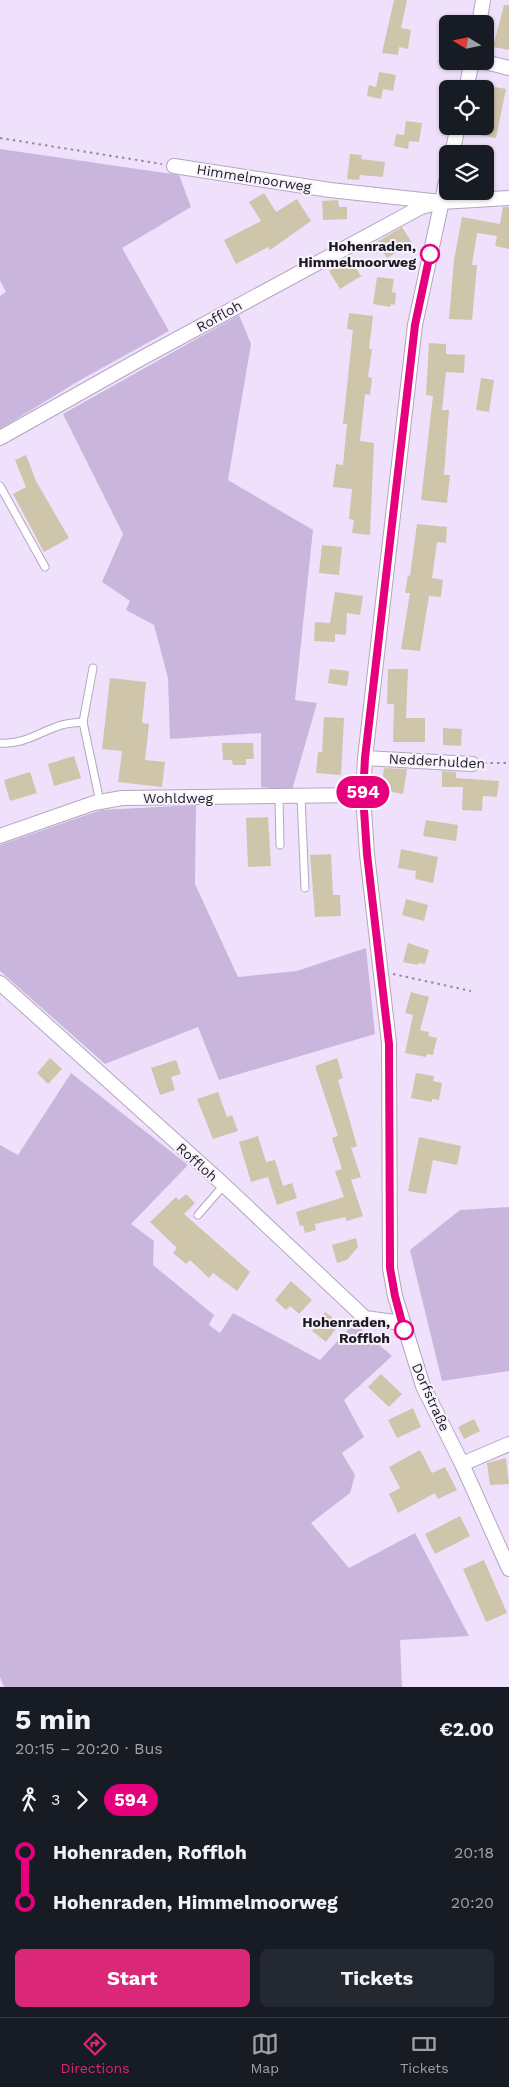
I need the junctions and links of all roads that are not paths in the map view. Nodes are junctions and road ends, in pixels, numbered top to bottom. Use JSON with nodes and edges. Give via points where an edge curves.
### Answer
{"nodes":[{"id":1,"x":483,"y":0,"type":"edge"},
{"id":2,"x":480,"y":15,"type":"edge"},
{"id":3,"x":494,"y":64,"type":"edge"},
{"id":4,"x":509,"y":68,"type":"edge"},
{"id":5,"x":174,"y":166,"type":"road end"},
{"id":6,"x":509,"y":198,"type":"edge"},
{"id":7,"x":441,"y":202,"type":"junction"},
{"id":8,"x":0,"y":438,"type":"edge"},
{"id":9,"x":0,"y":486,"type":"edge"},
{"id":10,"x":45,"y":567,"type":"dead end"},
{"id":11,"x":93,"y":668,"type":"dead end"},
{"id":12,"x":83,"y":722,"type":"junction"},
{"id":13,"x":0,"y":743,"type":"edge"},
{"id":14,"x":365,"y":758,"type":"junction"},
{"id":15,"x":472,"y":764,"type":"road end"},
{"id":16,"x":363,"y":795,"type":"junction"},
{"id":17,"x":302,"y":796,"type":"junction"},
{"id":18,"x":279,"y":797,"type":"junction"},
{"id":19,"x":100,"y":802,"type":"junction"},
{"id":20,"x":0,"y":836,"type":"edge"},
{"id":21,"x":280,"y":845,"type":"dead end"},
{"id":22,"x":305,"y":888,"type":"dead end"},
{"id":23,"x":0,"y":982,"type":"edge"},
{"id":24,"x":224,"y":1185,"type":"junction"},
{"id":25,"x":198,"y":1215,"type":"dead end"},
{"id":26,"x":402,"y":1323,"type":"junction"},
{"id":27,"x":509,"y":1444,"type":"edge"},
{"id":28,"x":462,"y":1464,"type":"junction"},
{"id":29,"x":509,"y":1569,"type":"edge"}],
"edges":[{"from":1,"to":2,"type":"street"},
{"from":3,"to":4,"type":"street"},
{"from":5,"to":7,"type":"street","name":"Himmelmoorweg","via":[[330,190]]},
{"from":6,"to":7,"type":"street","name":"Himmelmoorweg"},
{"from":7,"to":8,"type":"street","name":"Roffloh","via":[[421,206]]},
{"from":7,"to":14,"type":"street","name":"Dorfstraße","via":[[415,325]]},
{"from":9,"to":10,"type":"lane"},
{"from":11,"to":12,"type":"lane"},
{"from":12,"to":13,"type":"lane","via":[[57,726],[13,744]]},
{"from":12,"to":19,"type":"lane"},
{"from":14,"to":15,"type":"street","name":"Nedderhulden"},
{"from":14,"to":16,"type":"street","name":"Dorfstraße"},
{"from":16,"to":17,"type":"street","name":"Wohldweg"},
{"from":16,"to":26,"type":"street","name":"Dorfstraße","via":[[389,1044],[390,1268]]},
{"from":17,"to":18,"type":"street","name":"Wohldweg"},
{"from":17,"to":22,"type":"lane"},
{"from":18,"to":19,"type":"street","name":"Wohldweg","via":[[122,798]]},
{"from":18,"to":21,"type":"lane"},
{"from":19,"to":20,"type":"street","name":"Wohldweg"},
{"from":23,"to":24,"type":"street","name":"Roffloh"},
{"from":24,"to":25,"type":"lane"},
{"from":24,"to":26,"type":"street","name":"Roffloh","via":[[365,1318]]},
{"from":26,"to":28,"type":"street","name":"Dorfstraße","via":[[423,1386]]},
{"from":27,"to":28,"type":"street"},
{"from":28,"to":29,"type":"street","name":"Dorfstraße"}]}
